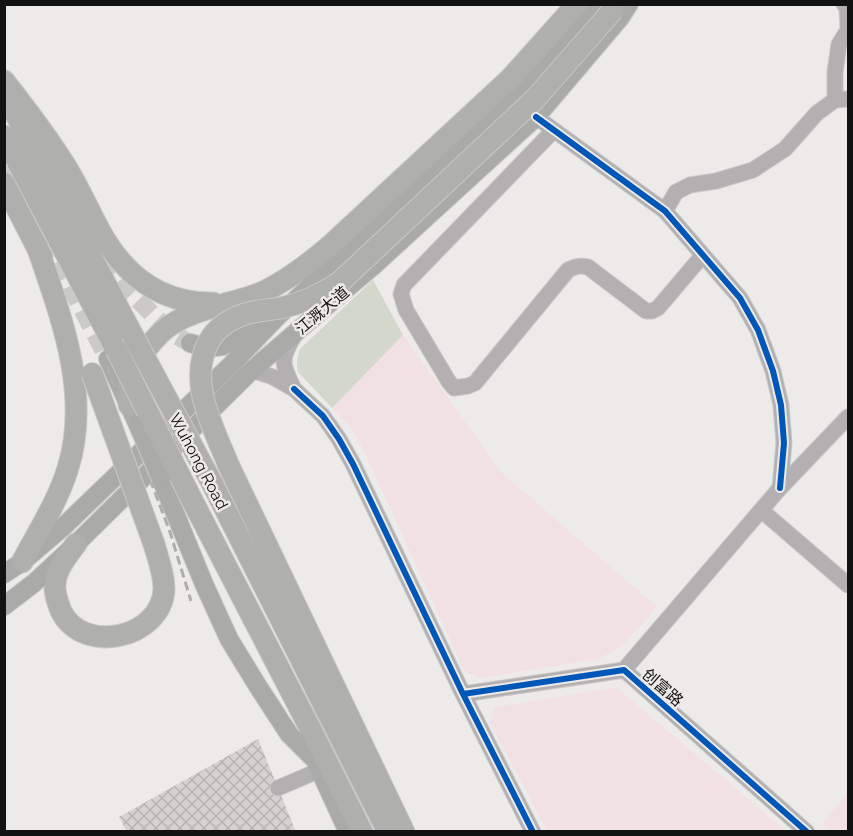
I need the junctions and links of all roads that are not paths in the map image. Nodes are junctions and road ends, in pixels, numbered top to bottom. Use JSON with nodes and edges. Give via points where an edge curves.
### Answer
{"nodes":[{"id":1,"x":577,"y":4,"type":"edge"},
{"id":2,"x":844,"y":4,"type":"edge"},
{"id":3,"x":614,"y":6,"type":"edge"},
{"id":4,"x":848,"y":30,"type":"edge"},
{"id":5,"x":4,"y":81,"type":"edge"},
{"id":6,"x":4,"y":93,"type":"edge"},
{"id":7,"x":842,"y":100,"type":"edge"},
{"id":8,"x":536,"y":117,"type":"junction"},
{"id":9,"x":554,"y":130,"type":"junction"},
{"id":10,"x":4,"y":136,"type":"edge"},
{"id":11,"x":4,"y":183,"type":"edge"},
{"id":12,"x":665,"y":211,"type":"junction"},
{"id":13,"x":37,"y":246,"type":"junction"},
{"id":14,"x":703,"y":255,"type":"junction"},
{"id":15,"x":240,"y":300,"type":"junction"},
{"id":16,"x":272,"y":322,"type":"junction"},
{"id":17,"x":299,"y":329,"type":"junction"},
{"id":18,"x":190,"y":343,"type":"tunnel mouth"},
{"id":19,"x":112,"y":354,"type":"junction"},
{"id":20,"x":252,"y":370,"type":"junction"},
{"id":21,"x":294,"y":389,"type":"junction"},
{"id":22,"x":129,"y":405,"type":"junction"},
{"id":23,"x":849,"y":417,"type":"edge"},
{"id":24,"x":780,"y":488,"type":"junction"},
{"id":25,"x":761,"y":510,"type":"junction"},
{"id":26,"x":75,"y":544,"type":"junction"},
{"id":27,"x":13,"y":568,"type":"edge"},
{"id":28,"x":849,"y":585,"type":"edge"},
{"id":29,"x":4,"y":606,"type":"edge"},
{"id":30,"x":624,"y":670,"type":"junction"},
{"id":31,"x":463,"y":694,"type":"junction"},
{"id":32,"x":354,"y":728,"type":"junction"},
{"id":33,"x":317,"y":765,"type":"junction"},
{"id":34,"x":278,"y":788,"type":"dead end"},
{"id":35,"x":386,"y":825,"type":"edge"},
{"id":36,"x":348,"y":831,"type":"edge"},
{"id":37,"x":362,"y":831,"type":"edge"},
{"id":38,"x":404,"y":831,"type":"edge"},
{"id":39,"x":533,"y":831,"type":"edge"},
{"id":40,"x":807,"y":831,"type":"edge"}],
"edges":[{"from":1,"to":15,"type":"highway","via":[[511,78],[331,245],[285,280]]},
{"from":2,"to":4,"type":"street"},
{"from":3,"to":8,"type":"main road","name":"江溉大道","via":[[620,18]]},
{"from":3,"to":16,"type":"main road","name":"江溉大道"},
{"from":3,"to":32,"type":"highway","bridge":true,"via":[[535,99],[340,282],[316,297],[229,321],[219,328],[204,351],[200,366],[203,399],[228,464]]},
{"from":4,"to":7,"type":"street","via":[[839,44],[835,72]]},
{"from":5,"to":15,"type":"highway","via":[[70,173],[112,251],[137,278],[171,298],[188,302]]},
{"from":6,"to":35,"type":"highway","name":"Wuhong Road","bridge":true,"via":[[212,483]]},
{"from":7,"to":12,"type":"street","via":[[817,113],[785,149],[753,170],[690,185],[676,192]]},
{"from":8,"to":9,"type":"street"},
{"from":8,"to":17,"type":"main road","name":"江溉大道"},
{"from":9,"to":12,"type":"street"},
{"from":9,"to":14,"type":"street","via":[[404,285],[401,294],[406,310],[454,388],[475,383],[573,267],[588,267],[646,311],[652,311]]},
{"from":10,"to":19,"type":"highway","name":"Wuhong Road"},
{"from":11,"to":13,"type":"highway"},
{"from":12,"to":14,"type":"street"},
{"from":13,"to":26,"type":"highway","bridge":true,"via":[[71,319],[154,544],[164,591],[158,611],[128,633],[108,638],[91,636],[76,628],[57,603],[55,586],[58,571]]},
{"from":13,"to":27,"type":"highway","via":[[71,358],[77,396],[75,435],[68,468],[53,506]]},
{"from":14,"to":24,"type":"street","via":[[740,298],[758,330],[773,371],[784,443]]},
{"from":15,"to":22,"type":"highway","via":[[190,316],[165,329],[131,370]]},
{"from":16,"to":18,"type":"main road","via":[[224,346],[208,348]]},
{"from":16,"to":27,"type":"main road","name":"江溉大道","via":[[70,520]]},
{"from":17,"to":20,"type":"main road","name":"江溉大道"},
{"from":17,"to":21,"type":"street","via":[[283,360]]},
{"from":19,"to":22,"type":"main road"},
{"from":19,"to":37,"type":"highway","name":"Wuhong Road","bridge":true,"via":[[192,500]]},
{"from":20,"to":21,"type":"street"},
{"from":20,"to":26,"type":"main road","name":"江溉大道"},
{"from":21,"to":31,"type":"street","via":[[323,416],[353,464]]},
{"from":22,"to":33,"type":"main road","bridge":true,"via":[[229,639],[289,734]]},
{"from":23,"to":24,"type":"street"},
{"from":24,"to":25,"type":"street"},
{"from":25,"to":28,"type":"street"},
{"from":25,"to":30,"type":"street"},
{"from":26,"to":29,"type":"main road","name":"江溉大道"},
{"from":30,"to":31,"type":"street","name":"创富路"},
{"from":30,"to":40,"type":"street","name":"创富路"},
{"from":31,"to":39,"type":"street"},
{"from":32,"to":35,"type":"highway"},
{"from":32,"to":38,"type":"highway"},
{"from":33,"to":34,"type":"street"},
{"from":33,"to":36,"type":"main road"},
{"from":33,"to":37,"type":"highway"}]}
